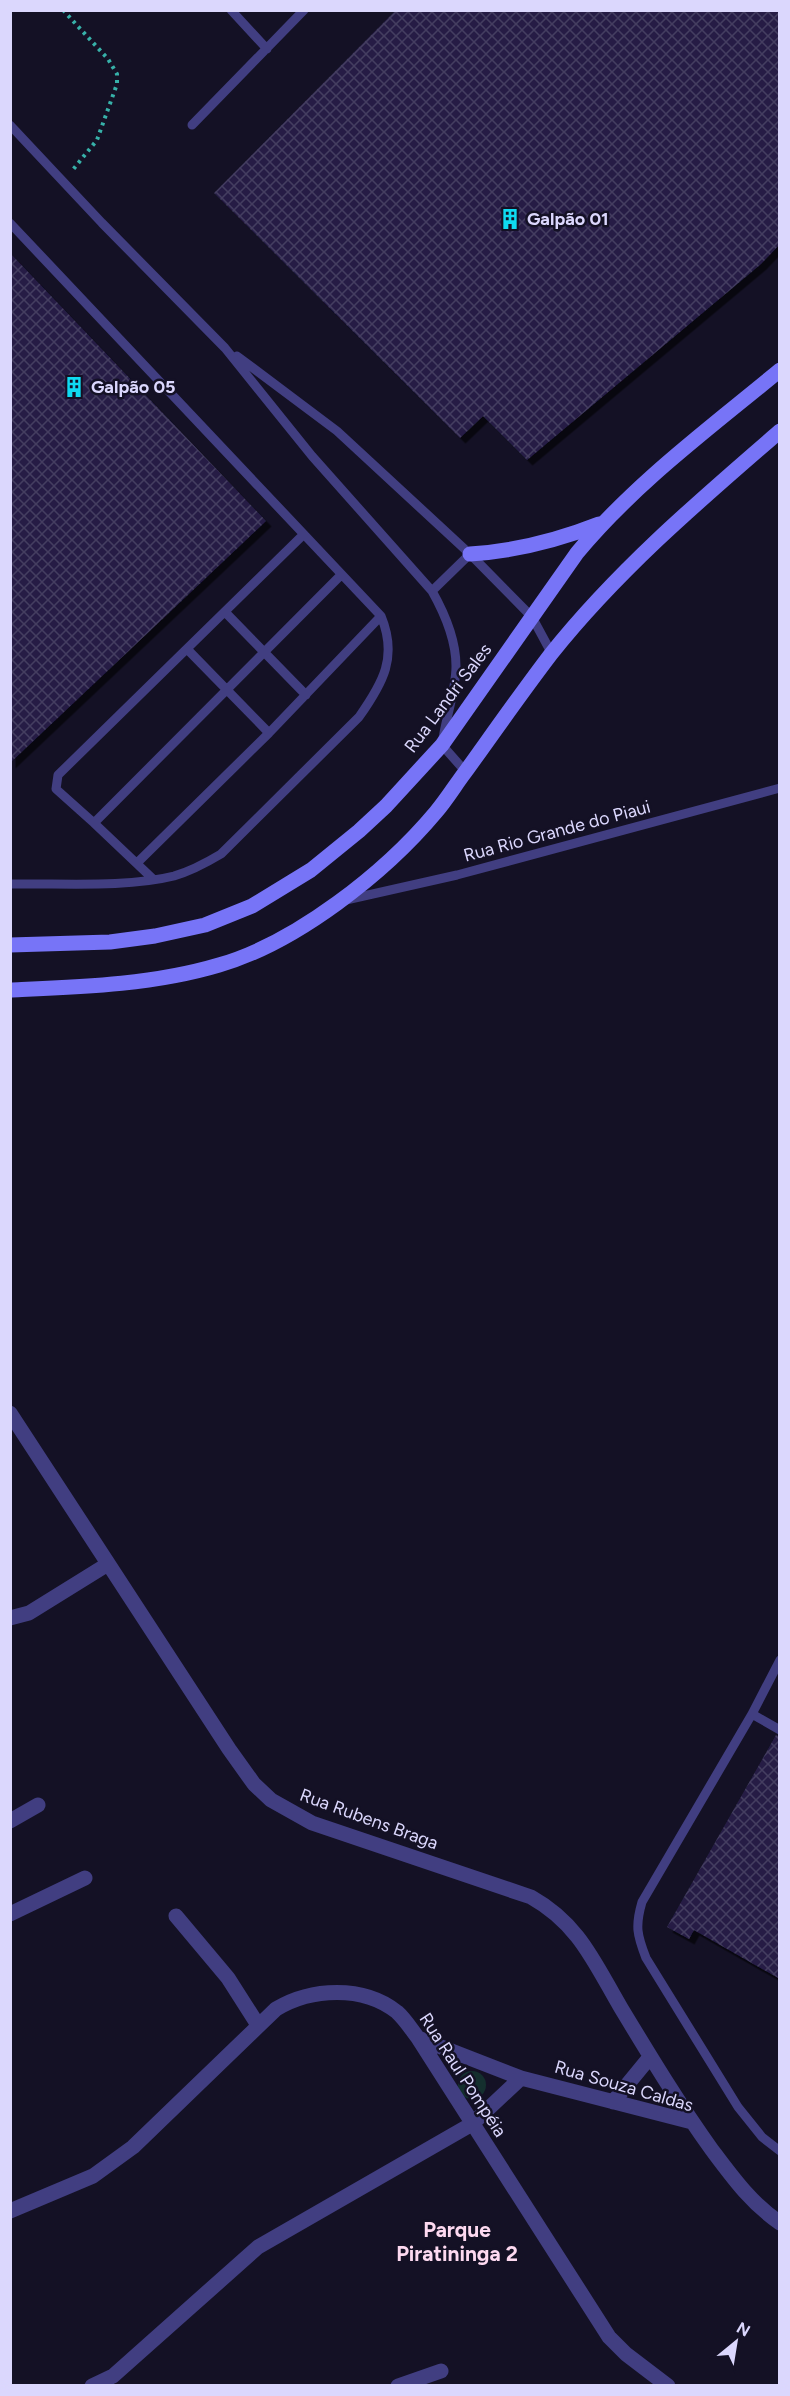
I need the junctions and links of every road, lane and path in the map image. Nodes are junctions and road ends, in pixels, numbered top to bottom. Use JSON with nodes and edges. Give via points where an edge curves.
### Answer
{"nodes":[{"id":1,"x":63,"y":10,"type":"edge"},
{"id":2,"x":231,"y":10,"type":"edge"},
{"id":3,"x":304,"y":10,"type":"edge"},
{"id":4,"x":267,"y":49,"type":"junction"},
{"id":5,"x":10,"y":125,"type":"edge"},
{"id":6,"x":192,"y":125,"type":"dead end"},
{"id":7,"x":63,"y":181,"type":"junction"},
{"id":8,"x":10,"y":223,"type":"edge"},
{"id":9,"x":225,"y":348,"type":"junction"},
{"id":10,"x":780,"y":370,"type":"edge"},
{"id":11,"x":780,"y":431,"type":"edge"},
{"id":12,"x":602,"y":523,"type":"junction"},
{"id":13,"x":303,"y":535,"type":"junction"},
{"id":14,"x":470,"y":554,"type":"junction"},
{"id":15,"x":341,"y":575,"type":"junction"},
{"id":16,"x":432,"y":591,"type":"junction"},
{"id":17,"x":225,"y":612,"type":"junction"},
{"id":18,"x":381,"y":616,"type":"junction"},
{"id":19,"x":532,"y":617,"type":"junction"},
{"id":20,"x":187,"y":649,"type":"junction"},
{"id":21,"x":263,"y":653,"type":"junction"},
{"id":22,"x":552,"y":654,"type":"junction"},
{"id":23,"x":228,"y":689,"type":"junction"},
{"id":24,"x":306,"y":695,"type":"junction"},
{"id":25,"x":269,"y":734,"type":"junction"},
{"id":26,"x":442,"y":745,"type":"junction"},
{"id":27,"x":465,"y":771,"type":"junction"},
{"id":28,"x":780,"y":788,"type":"edge"},
{"id":29,"x":94,"y":823,"type":"junction"},
{"id":30,"x":137,"y":863,"type":"junction"},
{"id":31,"x":153,"y":879,"type":"junction"},
{"id":32,"x":10,"y":884,"type":"edge"},
{"id":33,"x":341,"y":901,"type":"junction"},
{"id":34,"x":10,"y":945,"type":"edge"},
{"id":35,"x":10,"y":990,"type":"edge"},
{"id":36,"x":10,"y":1413,"type":"edge"},
{"id":37,"x":108,"y":1564,"type":"junction"},
{"id":38,"x":10,"y":1618,"type":"edge"},
{"id":39,"x":780,"y":1659,"type":"edge"},
{"id":40,"x":752,"y":1714,"type":"junction"},
{"id":41,"x":780,"y":1730,"type":"edge"},
{"id":42,"x":38,"y":1805,"type":"dead end"},
{"id":43,"x":10,"y":1821,"type":"edge"},
{"id":44,"x":85,"y":1878,"type":"dead end"},
{"id":45,"x":10,"y":1914,"type":"edge"},
{"id":46,"x":176,"y":1916,"type":"dead end"},
{"id":47,"x":258,"y":2025,"type":"junction"},
{"id":48,"x":418,"y":2038,"type":"junction"},
{"id":49,"x":650,"y":2057,"type":"junction"},
{"id":50,"x":521,"y":2078,"type":"junction"},
{"id":51,"x":613,"y":2102,"type":"junction"},
{"id":52,"x":692,"y":2122,"type":"junction"},
{"id":53,"x":472,"y":2124,"type":"junction"},
{"id":54,"x":780,"y":2151,"type":"edge"},
{"id":55,"x":10,"y":2211,"type":"edge"},
{"id":56,"x":780,"y":2223,"type":"edge"},
{"id":57,"x":441,"y":2372,"type":"dead end"},
{"id":58,"x":92,"y":2385,"type":"edge"},
{"id":59,"x":398,"y":2385,"type":"edge"},
{"id":60,"x":668,"y":2385,"type":"edge"}],
"edges":[{"from":1,"to":7,"type":"path","via":[[108,59],[117,74],[117,84],[97,140]]},
{"from":2,"to":4,"type":"lane"},
{"from":3,"to":4,"type":"lane"},
{"from":4,"to":6,"type":"lane"},
{"from":5,"to":7,"type":"lane"},
{"from":7,"to":9,"type":"lane"},
{"from":8,"to":13,"type":"lane"},
{"from":9,"to":14,"type":"lane","via":[[337,431]]},
{"from":9,"to":16,"type":"lane","via":[[312,456]]},
{"from":10,"to":12,"type":"street","name":"Rua Landri Sales"},
{"from":11,"to":22,"type":"street","via":[[634,561]]},
{"from":12,"to":14,"type":"street","via":[[533,546]]},
{"from":12,"to":19,"type":"street","name":"Rua Landri Sales"},
{"from":13,"to":15,"type":"lane"},
{"from":13,"to":17,"type":"lane"},
{"from":14,"to":16,"type":"lane"},
{"from":14,"to":19,"type":"lane"},
{"from":15,"to":18,"type":"lane"},
{"from":15,"to":21,"type":"lane"},
{"from":16,"to":26,"type":"lane","via":[[454,639],[456,667]]},
{"from":17,"to":20,"type":"lane"},
{"from":17,"to":21,"type":"lane"},
{"from":18,"to":24,"type":"lane"},
{"from":18,"to":31,"type":"lane","via":[[388,634],[388,658],[372,699],[359,717],[221,854],[174,876]]},
{"from":19,"to":22,"type":"lane"},
{"from":19,"to":26,"type":"street","name":"Rua Landri Sales"},
{"from":20,"to":23,"type":"lane"},
{"from":20,"to":29,"type":"lane","via":[[58,776],[56,789]]},
{"from":21,"to":23,"type":"lane"},
{"from":21,"to":24,"type":"lane"},
{"from":22,"to":27,"type":"street"},
{"from":23,"to":25,"type":"lane"},
{"from":23,"to":29,"type":"lane"},
{"from":24,"to":25,"type":"lane"},
{"from":25,"to":30,"type":"lane"},
{"from":26,"to":27,"type":"lane"},
{"from":26,"to":34,"type":"street","name":"Rua Landri Sales","via":[[359,831],[311,870],[252,906],[205,925],[155,936],[110,942]]},
{"from":27,"to":33,"type":"street","via":[[437,811],[408,842]]},
{"from":28,"to":33,"type":"lane","name":"Rua Rio Grande do Piaui","via":[[457,875]]},
{"from":29,"to":30,"type":"lane"},
{"from":30,"to":31,"type":"lane"},
{"from":31,"to":32,"type":"lane"},
{"from":33,"to":35,"type":"street","via":[[289,935],[218,966],[126,982]]},
{"from":36,"to":37,"type":"street","name":"Rua Rubens Braga"},
{"from":37,"to":38,"type":"street","via":[[48,1603]]},
{"from":37,"to":49,"type":"street","name":"Rua Rubens Braga","via":[[229,1749],[271,1800],[312,1823],[531,1897],[548,1907],[579,1936]]},
{"from":39,"to":40,"type":"lane"},
{"from":40,"to":41,"type":"lane"},
{"from":40,"to":54,"type":"lane","via":[[642,1902],[638,1936],[646,1958],[738,2107],[762,2138]]},
{"from":42,"to":43,"type":"street"},
{"from":44,"to":45,"type":"street"},
{"from":46,"to":47,"type":"street","via":[[228,1978]]},
{"from":47,"to":48,"type":"street","name":"Rua Raul Pompéia","via":[[294,1998],[341,1993],[380,2002],[397,2013]]},
{"from":47,"to":55,"type":"street","name":"Rua Raul Pompéia","via":[[133,2147],[93,2176]]},
{"from":48,"to":50,"type":"street","name":"Rua Souza Caldas"},
{"from":48,"to":53,"type":"street","name":"Rua Raul Pompéia"},
{"from":49,"to":51,"type":"street"},
{"from":49,"to":52,"type":"street","name":"Rua Rubens Braga"},
{"from":50,"to":51,"type":"street","name":"Rua Souza Caldas"},
{"from":50,"to":53,"type":"street"},
{"from":51,"to":52,"type":"street","name":"Rua Souza Caldas"},
{"from":52,"to":56,"type":"street","name":"Rua Souza Caldas","via":[[744,2193]]},
{"from":53,"to":58,"type":"street","via":[[258,2247],[113,2376]]},
{"from":53,"to":60,"type":"street","name":"Rua Raul Pompéia","via":[[609,2337]]},
{"from":57,"to":59,"type":"street"}]}
